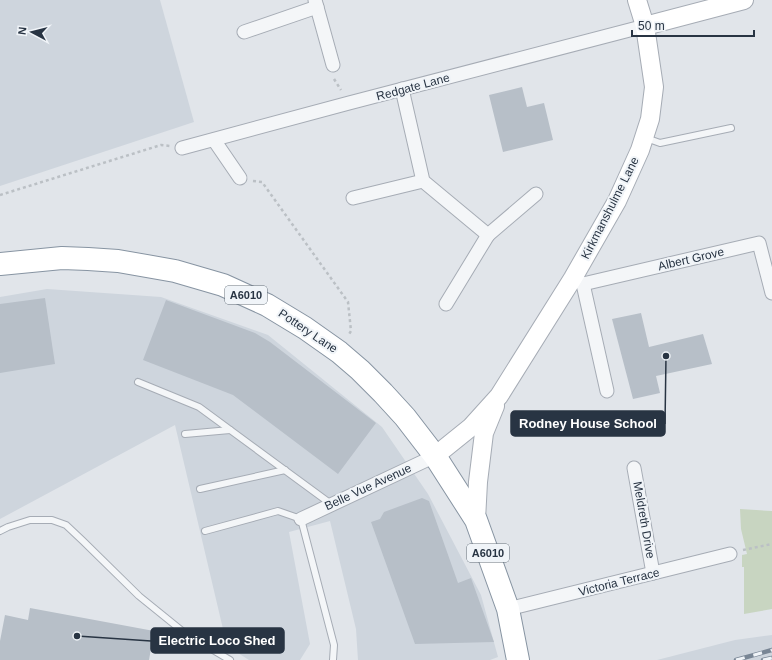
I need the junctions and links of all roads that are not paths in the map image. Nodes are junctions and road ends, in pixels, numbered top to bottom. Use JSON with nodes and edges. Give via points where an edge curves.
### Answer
{"nodes":[{"id":1,"x":637,"y":0,"type":"edge"},
{"id":2,"x":744,"y":0,"type":"edge"},
{"id":3,"x":316,"y":4,"type":"edge"},
{"id":4,"x":645,"y":26,"type":"junction"},
{"id":5,"x":244,"y":32,"type":"dead end"},
{"id":6,"x":333,"y":65,"type":"road end"},
{"id":7,"x":402,"y":89,"type":"junction"},
{"id":8,"x":731,"y":128,"type":"dead end"},
{"id":9,"x":644,"y":137,"type":"junction"},
{"id":10,"x":214,"y":140,"type":"junction"},
{"id":11,"x":182,"y":148,"type":"road end"},
{"id":12,"x":240,"y":178,"type":"road end"},
{"id":13,"x":423,"y":181,"type":"junction"},
{"id":14,"x":536,"y":194,"type":"dead end"},
{"id":15,"x":353,"y":198,"type":"dead end"},
{"id":16,"x":488,"y":235,"type":"junction"},
{"id":17,"x":0,"y":264,"type":"edge"},
{"id":18,"x":578,"y":281,"type":"junction"},
{"id":19,"x":772,"y":293,"type":"edge"},
{"id":20,"x":446,"y":304,"type":"dead end"},
{"id":21,"x":138,"y":382,"type":"dead end"},
{"id":22,"x":607,"y":391,"type":"dead end"},
{"id":23,"x":499,"y":396,"type":"junction"},
{"id":24,"x":230,"y":430,"type":"junction"},
{"id":25,"x":185,"y":434,"type":"dead end"},
{"id":26,"x":435,"y":456,"type":"junction"},
{"id":27,"x":634,"y":468,"type":"dead end"},
{"id":28,"x":284,"y":470,"type":"junction"},
{"id":29,"x":200,"y":489,"type":"dead end"},
{"id":30,"x":331,"y":504,"type":"junction"},
{"id":31,"x":302,"y":518,"type":"junction"},
{"id":32,"x":476,"y":520,"type":"junction"},
{"id":33,"x":0,"y":531,"type":"edge"},
{"id":34,"x":205,"y":531,"type":"dead end"},
{"id":35,"x":730,"y":554,"type":"road end"},
{"id":36,"x":653,"y":573,"type":"junction"},
{"id":37,"x":508,"y":609,"type":"junction"},
{"id":38,"x":230,"y":660,"type":"edge"},
{"id":39,"x":333,"y":660,"type":"edge"},
{"id":40,"x":518,"y":660,"type":"edge"}],
"edges":[{"from":1,"to":4,"type":"street","name":"Kirkmanshulme Lane"},
{"from":2,"to":4,"type":"street"},
{"from":3,"to":5,"type":"street"},
{"from":3,"to":6,"type":"street"},
{"from":4,"to":7,"type":"street","name":"Redgate Lane"},
{"from":4,"to":9,"type":"street","name":"Kirkmanshulme Lane","via":[[654,87],[650,119]]},
{"from":7,"to":10,"type":"street","name":"Redgate Lane"},
{"from":7,"to":13,"type":"street"},
{"from":8,"to":9,"type":"lane","via":[[660,143]]},
{"from":9,"to":18,"type":"street","name":"Kirkmanshulme Lane","via":[[617,201]]},
{"from":10,"to":11,"type":"street","name":"Redgate Lane"},
{"from":10,"to":12,"type":"street"},
{"from":13,"to":15,"type":"street"},
{"from":13,"to":16,"type":"street"},
{"from":14,"to":16,"type":"street"},
{"from":16,"to":20,"type":"street"},
{"from":17,"to":26,"type":"highway","name":"Pottery Lane","number":"A6010","via":[[62,258],[118,260],[175,271],[223,286],[267,305],[305,328],[360,370],[405,417]]},
{"from":18,"to":19,"type":"street","name":"Albert Grove","via":[[759,243]]},
{"from":18,"to":22,"type":"street"},
{"from":18,"to":23,"type":"street","name":"Kirkmanshulme Lane"},
{"from":21,"to":24,"type":"lane","via":[[199,407]]},
{"from":23,"to":26,"type":"street","name":"Kirkmanshulme Lane","via":[[471,427]]},
{"from":23,"to":32,"type":"street","name":"Kirkmanshulme Lane","via":[[484,433]]},
{"from":24,"to":25,"type":"lane"},
{"from":24,"to":28,"type":"lane"},
{"from":26,"to":30,"type":"street","name":"Belle Vue Avenue"},
{"from":26,"to":32,"type":"highway","name":"Kirkmanshulme Lane","number":"A6010"},
{"from":27,"to":36,"type":"street","name":"Meldreth Drive"},
{"from":28,"to":29,"type":"lane"},
{"from":28,"to":30,"type":"lane"},
{"from":30,"to":31,"type":"street","name":"Belle Vue Avenue"},
{"from":31,"to":34,"type":"lane","via":[[278,511]]},
{"from":31,"to":39,"type":"lane","via":[[334,644]]},
{"from":32,"to":37,"type":"highway","name":"Kirkmanshulme Lane","number":"A6010"},
{"from":33,"to":38,"type":"lane","via":[[30,520],[52,520],[66,526],[139,596],[186,634]]},
{"from":35,"to":36,"type":"street","name":"Victoria Terrace"},
{"from":36,"to":37,"type":"street","name":"Victoria Terrace"},
{"from":37,"to":40,"type":"highway","name":"Kirkmanshulme Lane","number":"A6010"}]}
